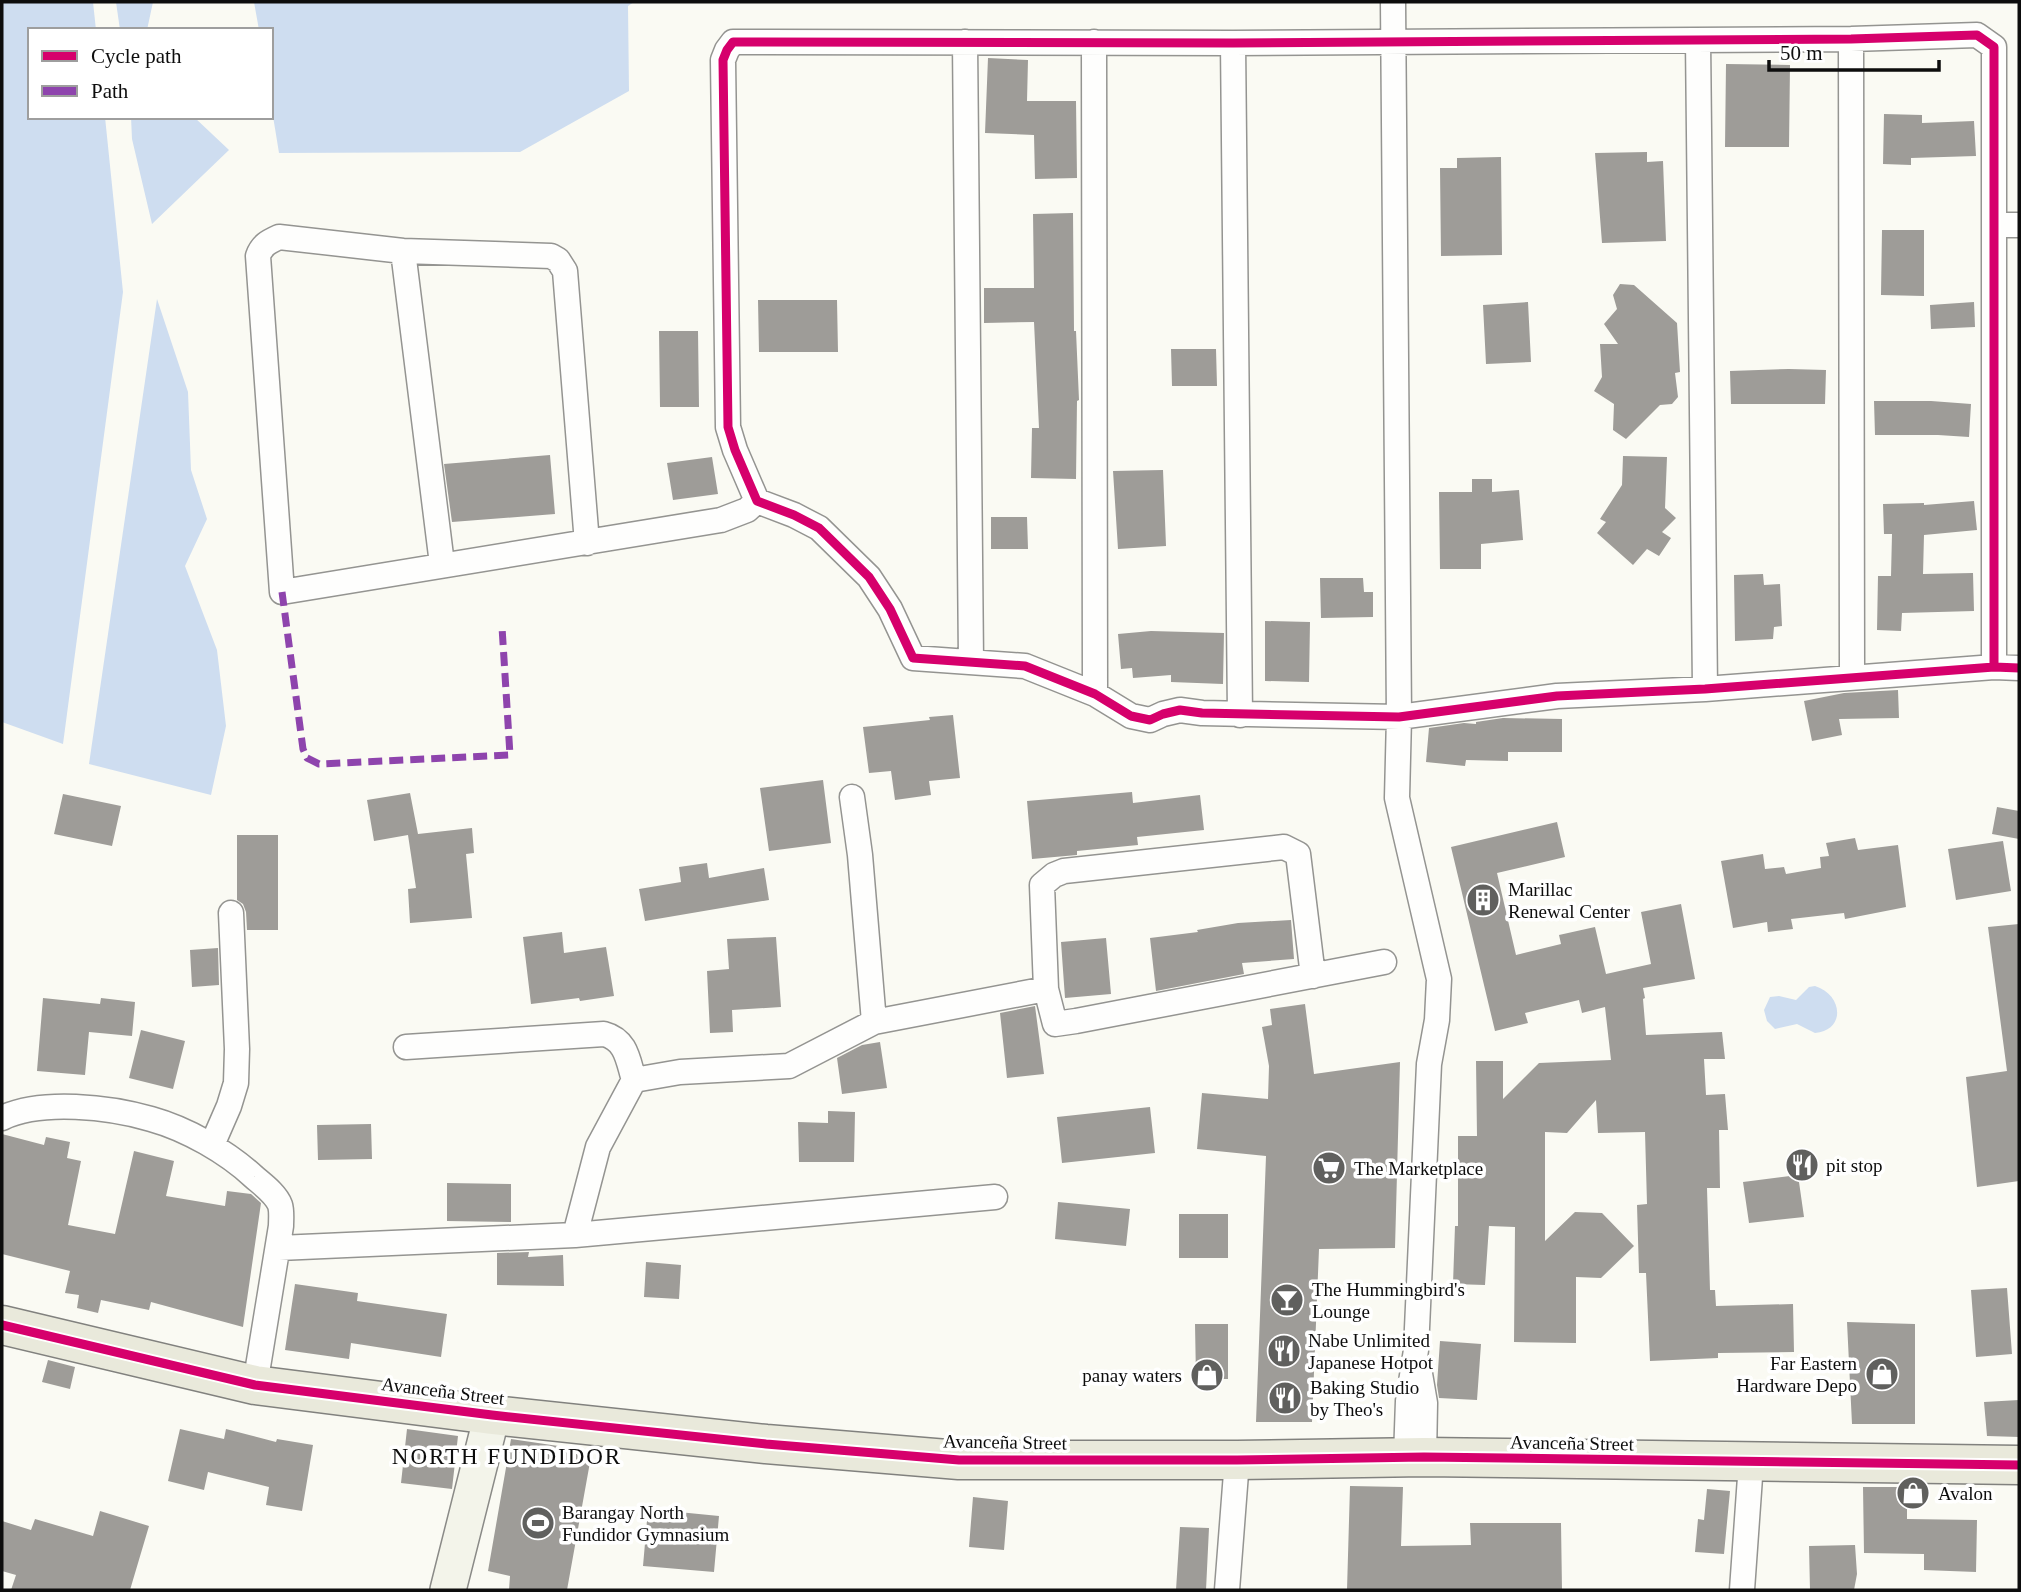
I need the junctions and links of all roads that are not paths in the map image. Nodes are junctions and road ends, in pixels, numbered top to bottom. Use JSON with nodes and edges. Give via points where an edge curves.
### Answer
{"nodes":[{"id":1,"x":1393,"y":2,"type":"edge"},
{"id":2,"x":1850,"y":39,"type":"junction"},
{"id":3,"x":1698,"y":40,"type":"junction"},
{"id":4,"x":1393,"y":41,"type":"junction"},
{"id":5,"x":965,"y":42,"type":"junction"},
{"id":6,"x":1094,"y":42,"type":"junction"},
{"id":7,"x":1233,"y":43,"type":"junction"},
{"id":8,"x":2007,"y":225,"type":"edge"},
{"id":9,"x":403,"y":251,"type":"junction"},
{"id":10,"x":757,"y":501,"type":"junction"},
{"id":11,"x":587,"y":543,"type":"junction"},
{"id":12,"x":443,"y":564,"type":"junction"},
{"id":13,"x":971,"y":661,"type":"junction"},
{"id":14,"x":1994,"y":667,"type":"junction"},
{"id":15,"x":2019,"y":668,"type":"edge"},
{"id":16,"x":1852,"y":677,"type":"junction"},
{"id":17,"x":1704,"y":689,"type":"junction"},
{"id":18,"x":1095,"y":694,"type":"junction"},
{"id":19,"x":1240,"y":715,"type":"junction"},
{"id":20,"x":1399,"y":717,"type":"junction"},
{"id":21,"x":852,"y":797,"type":"dead end"},
{"id":22,"x":231,"y":914,"type":"dead end"},
{"id":23,"x":1384,"y":962,"type":"dead end"},
{"id":24,"x":1313,"y":976,"type":"junction"},
{"id":25,"x":1046,"y":989,"type":"junction"},
{"id":26,"x":873,"y":1022,"type":"junction"},
{"id":27,"x":406,"y":1048,"type":"dead end"},
{"id":28,"x":634,"y":1080,"type":"junction"},
{"id":29,"x":2,"y":1118,"type":"edge"},
{"id":30,"x":212,"y":1145,"type":"junction"},
{"id":31,"x":995,"y":1197,"type":"dead end"},
{"id":32,"x":575,"y":1236,"type":"junction"},
{"id":33,"x":279,"y":1248,"type":"junction"},
{"id":34,"x":2,"y":1325,"type":"edge"},
{"id":35,"x":255,"y":1385,"type":"junction"},
{"id":36,"x":492,"y":1415,"type":"junction"},
{"id":37,"x":1415,"y":1457,"type":"junction"},
{"id":38,"x":1237,"y":1460,"type":"junction"},
{"id":39,"x":1751,"y":1463,"type":"junction"},
{"id":40,"x":2019,"y":1465,"type":"edge"},
{"id":41,"x":448,"y":1590,"type":"edge"},
{"id":42,"x":1227,"y":1590,"type":"edge"},
{"id":43,"x":1742,"y":1590,"type":"edge"}],
"edges":[{"from":1,"to":4,"type":"street"},
{"from":2,"to":3,"type":"street"},
{"from":2,"to":8,"type":"street","via":[[1977,36],[1994,47]]},
{"from":2,"to":16,"type":"street"},
{"from":3,"to":4,"type":"street"},
{"from":3,"to":17,"type":"street"},
{"from":4,"to":7,"type":"street"},
{"from":4,"to":20,"type":"street"},
{"from":5,"to":6,"type":"street"},
{"from":5,"to":10,"type":"street","via":[[733,42],[727,50],[723,60],[728,427]]},
{"from":5,"to":13,"type":"street"},
{"from":6,"to":7,"type":"street"},
{"from":6,"to":18,"type":"street"},
{"from":7,"to":19,"type":"street"},
{"from":8,"to":14,"type":"street"},
{"from":9,"to":11,"type":"street","via":[[551,256],[562,265]]},
{"from":9,"to":12,"type":"street"},
{"from":9,"to":12,"type":"street","via":[[279,237],[266,243],[258,256],[282,592]]},
{"from":10,"to":11,"type":"street","via":[[721,520]]},
{"from":10,"to":13,"type":"street","via":[[819,528],[869,577],[913,658]]},
{"from":11,"to":12,"type":"street"},
{"from":13,"to":18,"type":"street","via":[[1025,666]]},
{"from":14,"to":15,"type":"street"},
{"from":14,"to":16,"type":"street"},
{"from":16,"to":17,"type":"street"},
{"from":17,"to":20,"type":"street","via":[[1557,696]]},
{"from":18,"to":19,"type":"street","via":[[1131,716],[1150,720],[1180,710]]},
{"from":19,"to":20,"type":"street"},
{"from":20,"to":37,"type":"street","via":[[1397,798],[1439,979],[1429,1064],[1416,1350],[1425,1403]]},
{"from":21,"to":26,"type":"street"},
{"from":22,"to":30,"type":"street","via":[[236,1083]]},
{"from":23,"to":24,"type":"street"},
{"from":24,"to":25,"type":"street","via":[[1055,1024]]},
{"from":24,"to":25,"type":"street","via":[[1297,853],[1284,847],[1054,875],[1042,885]]},
{"from":25,"to":26,"type":"street"},
{"from":26,"to":28,"type":"street","via":[[789,1066],[680,1072]]},
{"from":27,"to":28,"type":"street","via":[[604,1034],[624,1046]]},
{"from":28,"to":32,"type":"street","via":[[598,1147]]},
{"from":29,"to":30,"type":"street","via":[[46,1107],[92,1108],[152,1119]]},
{"from":30,"to":33,"type":"street","via":[[244,1167],[279,1204]]},
{"from":31,"to":32,"type":"street"},
{"from":32,"to":33,"type":"street"},
{"from":33,"to":35,"type":"street"},
{"from":34,"to":35,"type":"main road","name":"Avanceña Street"},
{"from":35,"to":36,"type":"main road","name":"Avanceña Street"},
{"from":36,"to":38,"type":"main road","name":"Avanceña Street","via":[[959,1460]]},
{"from":36,"to":41,"type":"street"},
{"from":37,"to":38,"type":"main road","name":"Avanceña Street"},
{"from":37,"to":39,"type":"main road","name":"Avanceña Street"},
{"from":38,"to":42,"type":"street"},
{"from":39,"to":40,"type":"main road","name":"Avanceña Street"},
{"from":39,"to":43,"type":"street"}]}
